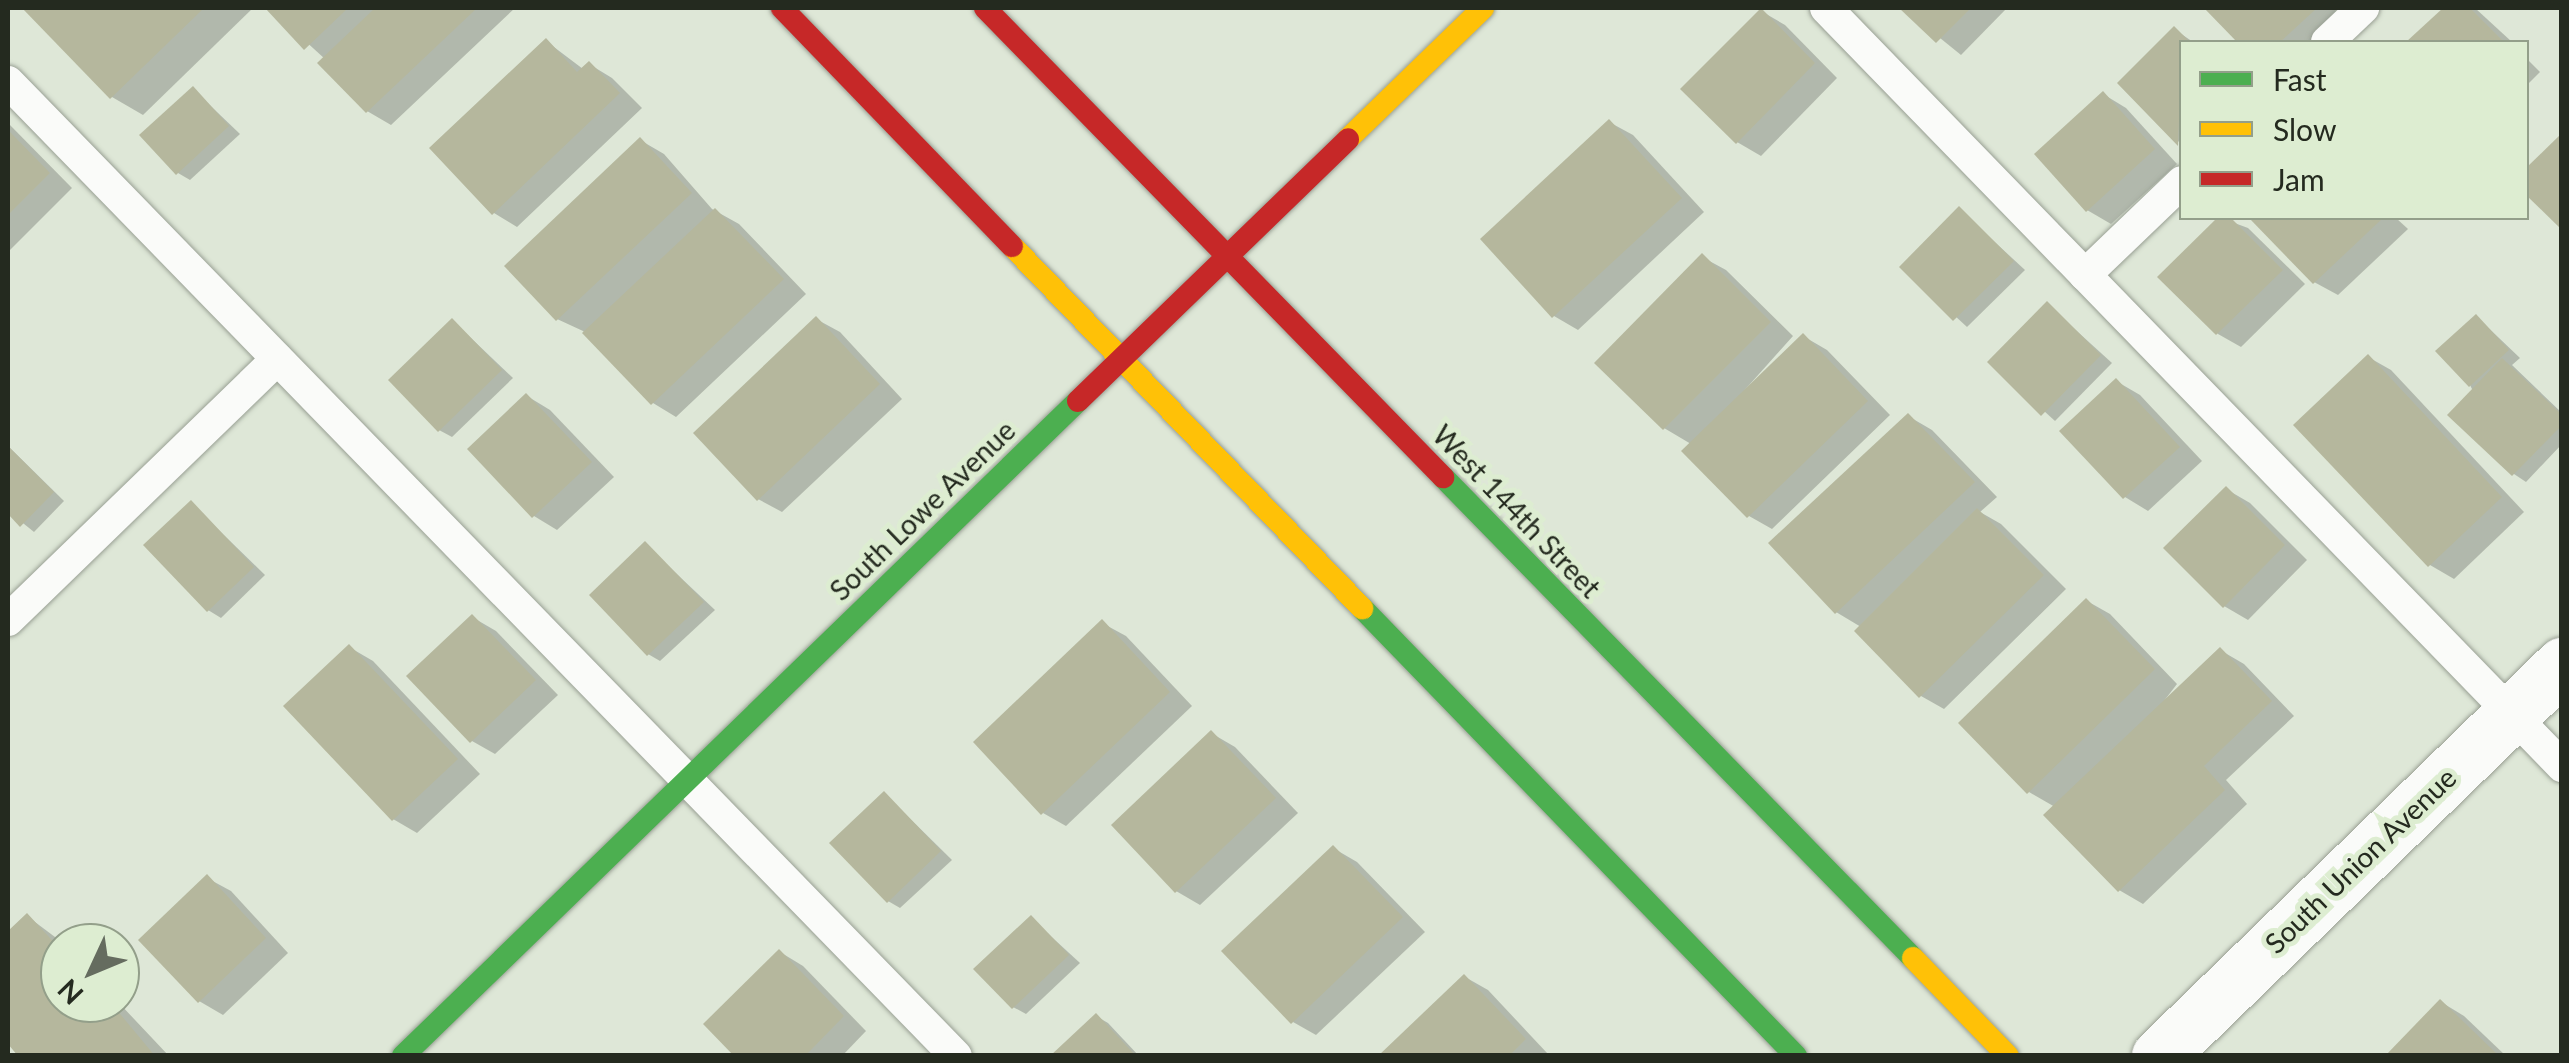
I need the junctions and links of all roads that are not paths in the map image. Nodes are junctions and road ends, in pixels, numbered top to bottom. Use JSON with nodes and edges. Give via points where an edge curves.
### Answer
{"nodes":[{"id":1,"x":782,"y":8,"type":"edge"},
{"id":2,"x":985,"y":8,"type":"edge"},
{"id":3,"x":1483,"y":8,"type":"edge"},
{"id":4,"x":1826,"y":8,"type":"edge"},
{"id":5,"x":2364,"y":8,"type":"edge"},
{"id":6,"x":2329,"y":40,"type":"edge"},
{"id":7,"x":8,"y":82,"type":"edge"},
{"id":8,"x":2179,"y":185,"type":"edge"},
{"id":9,"x":1227,"y":256,"type":"junction"},
{"id":10,"x":2085,"y":275,"type":"junction"},
{"id":11,"x":278,"y":358,"type":"junction"},
{"id":12,"x":1121,"y":358,"type":"junction"},
{"id":13,"x":8,"y":620,"type":"edge"},
{"id":14,"x":2562,"y":665,"type":"edge"},
{"id":15,"x":2511,"y":714,"type":"junction"},
{"id":16,"x":2562,"y":766,"type":"edge"},
{"id":17,"x":688,"y":780,"type":"junction"},
{"id":18,"x":403,"y":1056,"type":"edge"},
{"id":19,"x":956,"y":1056,"type":"edge"},
{"id":20,"x":1796,"y":1056,"type":"edge"},
{"id":21,"x":2008,"y":1056,"type":"edge"},
{"id":22,"x":2159,"y":1056,"type":"edge"}],
"edges":[{"from":1,"to":12,"type":"street"},
{"from":2,"to":9,"type":"street","name":"West 144th Street"},
{"from":3,"to":9,"type":"street","name":"South Lowe Avenue"},
{"from":4,"to":10,"type":"lane"},
{"from":5,"to":6,"type":"lane"},
{"from":7,"to":11,"type":"lane"},
{"from":8,"to":10,"type":"lane"},
{"from":9,"to":12,"type":"street","name":"South Lowe Avenue"},
{"from":9,"to":21,"type":"street","name":"West 144th Street"},
{"from":10,"to":15,"type":"lane"},
{"from":11,"to":13,"type":"lane"},
{"from":11,"to":17,"type":"lane"},
{"from":12,"to":17,"type":"street","name":"South Lowe Avenue"},
{"from":12,"to":20,"type":"street"},
{"from":14,"to":15,"type":"street","name":"South Union Avenue"},
{"from":15,"to":16,"type":"lane"},
{"from":15,"to":22,"type":"street","name":"South Union Avenue"},
{"from":17,"to":18,"type":"street","name":"South Lowe Avenue"},
{"from":17,"to":19,"type":"lane"}]}
